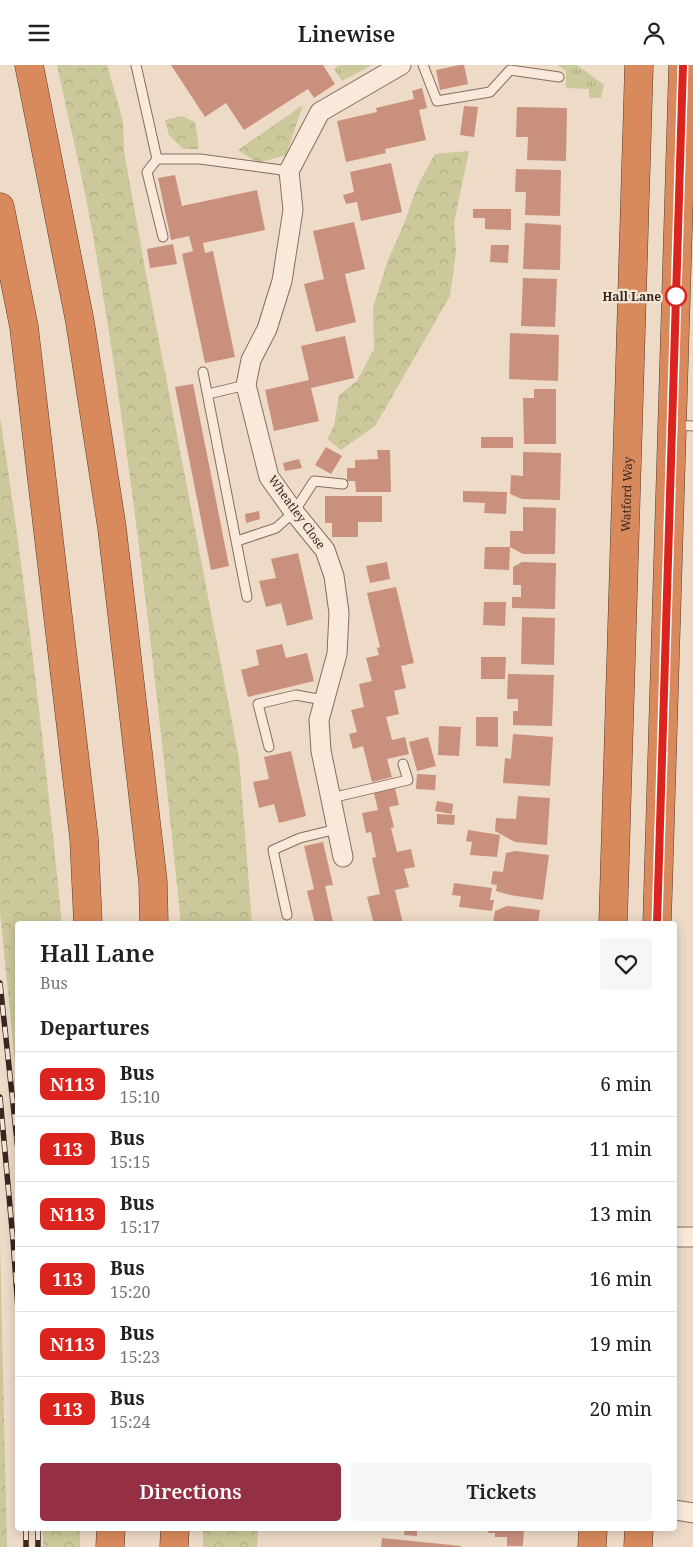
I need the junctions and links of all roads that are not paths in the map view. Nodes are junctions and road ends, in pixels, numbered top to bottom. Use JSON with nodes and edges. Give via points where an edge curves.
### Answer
{"nodes":[{"id":1,"x":29,"y":65,"type":"edge"},
{"id":2,"x":136,"y":65,"type":"edge"},
{"id":3,"x":401,"y":65,"type":"edge"},
{"id":4,"x":422,"y":65,"type":"edge"},
{"id":5,"x":639,"y":65,"type":"edge"},
{"id":6,"x":683,"y":65,"type":"edge"},
{"id":7,"x":559,"y":77,"type":"dead end"},
{"id":8,"x":158,"y":159,"type":"junction"},
{"id":9,"x":289,"y":171,"type":"junction"},
{"id":10,"x":0,"y":207,"type":"edge"},
{"id":11,"x":162,"y":237,"type":"dead end"},
{"id":12,"x":202,"y":372,"type":"dead end"},
{"id":13,"x":246,"y":385,"type":"junction"},
{"id":14,"x":208,"y":394,"type":"junction"},
{"id":15,"x":683,"y":425,"type":"edge"},
{"id":16,"x":343,"y":484,"type":"dead end"},
{"id":17,"x":294,"y":512,"type":"junction"},
{"id":18,"x":236,"y":541,"type":"junction"},
{"id":19,"x":247,"y":597,"type":"dead end"},
{"id":20,"x":323,"y":700,"type":"junction"},
{"id":21,"x":269,"y":747,"type":"dead end"},
{"id":22,"x":403,"y":764,"type":"dead end"},
{"id":23,"x":331,"y":798,"type":"junction"},
{"id":24,"x":337,"y":829,"type":"junction"},
{"id":25,"x":343,"y":857,"type":"dead end"},
{"id":26,"x":287,"y":915,"type":"dead end"},
{"id":27,"x":88,"y":921,"type":"edge"},
{"id":28,"x":154,"y":921,"type":"edge"},
{"id":29,"x":613,"y":921,"type":"edge"},
{"id":30,"x":657,"y":921,"type":"edge"},
{"id":31,"x":677,"y":1237,"type":"edge"},
{"id":32,"x":693,"y":1237,"type":"edge"},
{"id":33,"x":677,"y":1510,"type":"edge"},
{"id":34,"x":693,"y":1513,"type":"edge"},
{"id":35,"x":111,"y":1531,"type":"edge"},
{"id":36,"x":175,"y":1531,"type":"edge"},
{"id":37,"x":593,"y":1531,"type":"edge"},
{"id":38,"x":639,"y":1531,"type":"edge"},
{"id":39,"x":110,"y":1547,"type":"edge"},
{"id":40,"x":174,"y":1547,"type":"edge"},
{"id":41,"x":592,"y":1547,"type":"edge"},
{"id":42,"x":638,"y":1547,"type":"edge"}],
"edges":[{"from":1,"to":28,"type":"highway","via":[[80,323],[112,528],[153,882]]},
{"from":2,"to":8,"type":"lane"},
{"from":3,"to":9,"type":"street","via":[[320,112]]},
{"from":4,"to":7,"type":"lane","via":[[437,101],[490,92],[510,71]]},
{"from":5,"to":29,"type":"highway","name":"Watford Way"},
{"from":6,"to":15,"type":"highway"},
{"from":8,"to":9,"type":"lane","via":[[200,159]]},
{"from":8,"to":11,"type":"lane","via":[[147,172]]},
{"from":9,"to":13,"type":"street","name":"Wheatley Close","via":[[293,210],[282,281],[267,329],[251,360]]},
{"from":10,"to":27,"type":"highway","via":[[24,327],[84,838]]},
{"from":12,"to":14,"type":"lane"},
{"from":13,"to":14,"type":"lane"},
{"from":13,"to":17,"type":"street","name":"Wheatley Close","via":[[269,477]]},
{"from":14,"to":18,"type":"lane"},
{"from":15,"to":30,"type":"highway"},
{"from":16,"to":17,"type":"lane","via":[[314,481]]},
{"from":17,"to":18,"type":"lane","via":[[276,528]]},
{"from":17,"to":20,"type":"street","name":"Wheatley Close","via":[[325,550],[334,576],[339,613],[337,654]]},
{"from":18,"to":19,"type":"lane"},
{"from":20,"to":21,"type":"lane","via":[[296,695],[258,704]]},
{"from":20,"to":23,"type":"street","name":"Wheatley Close","via":[[319,720],[321,751]]},
{"from":22,"to":23,"type":"lane","via":[[408,780]]},
{"from":23,"to":24,"type":"street","name":"Wheatley Close"},
{"from":24,"to":25,"type":"street","name":"Wheatley Close"},
{"from":24,"to":26,"type":"lane","via":[[273,850]]},
{"from":31,"to":32,"type":"street"},
{"from":33,"to":34,"type":"street"},
{"from":35,"to":39,"type":"highway"},
{"from":36,"to":40,"type":"highway"},
{"from":37,"to":41,"type":"highway"},
{"from":38,"to":42,"type":"highway"}]}
